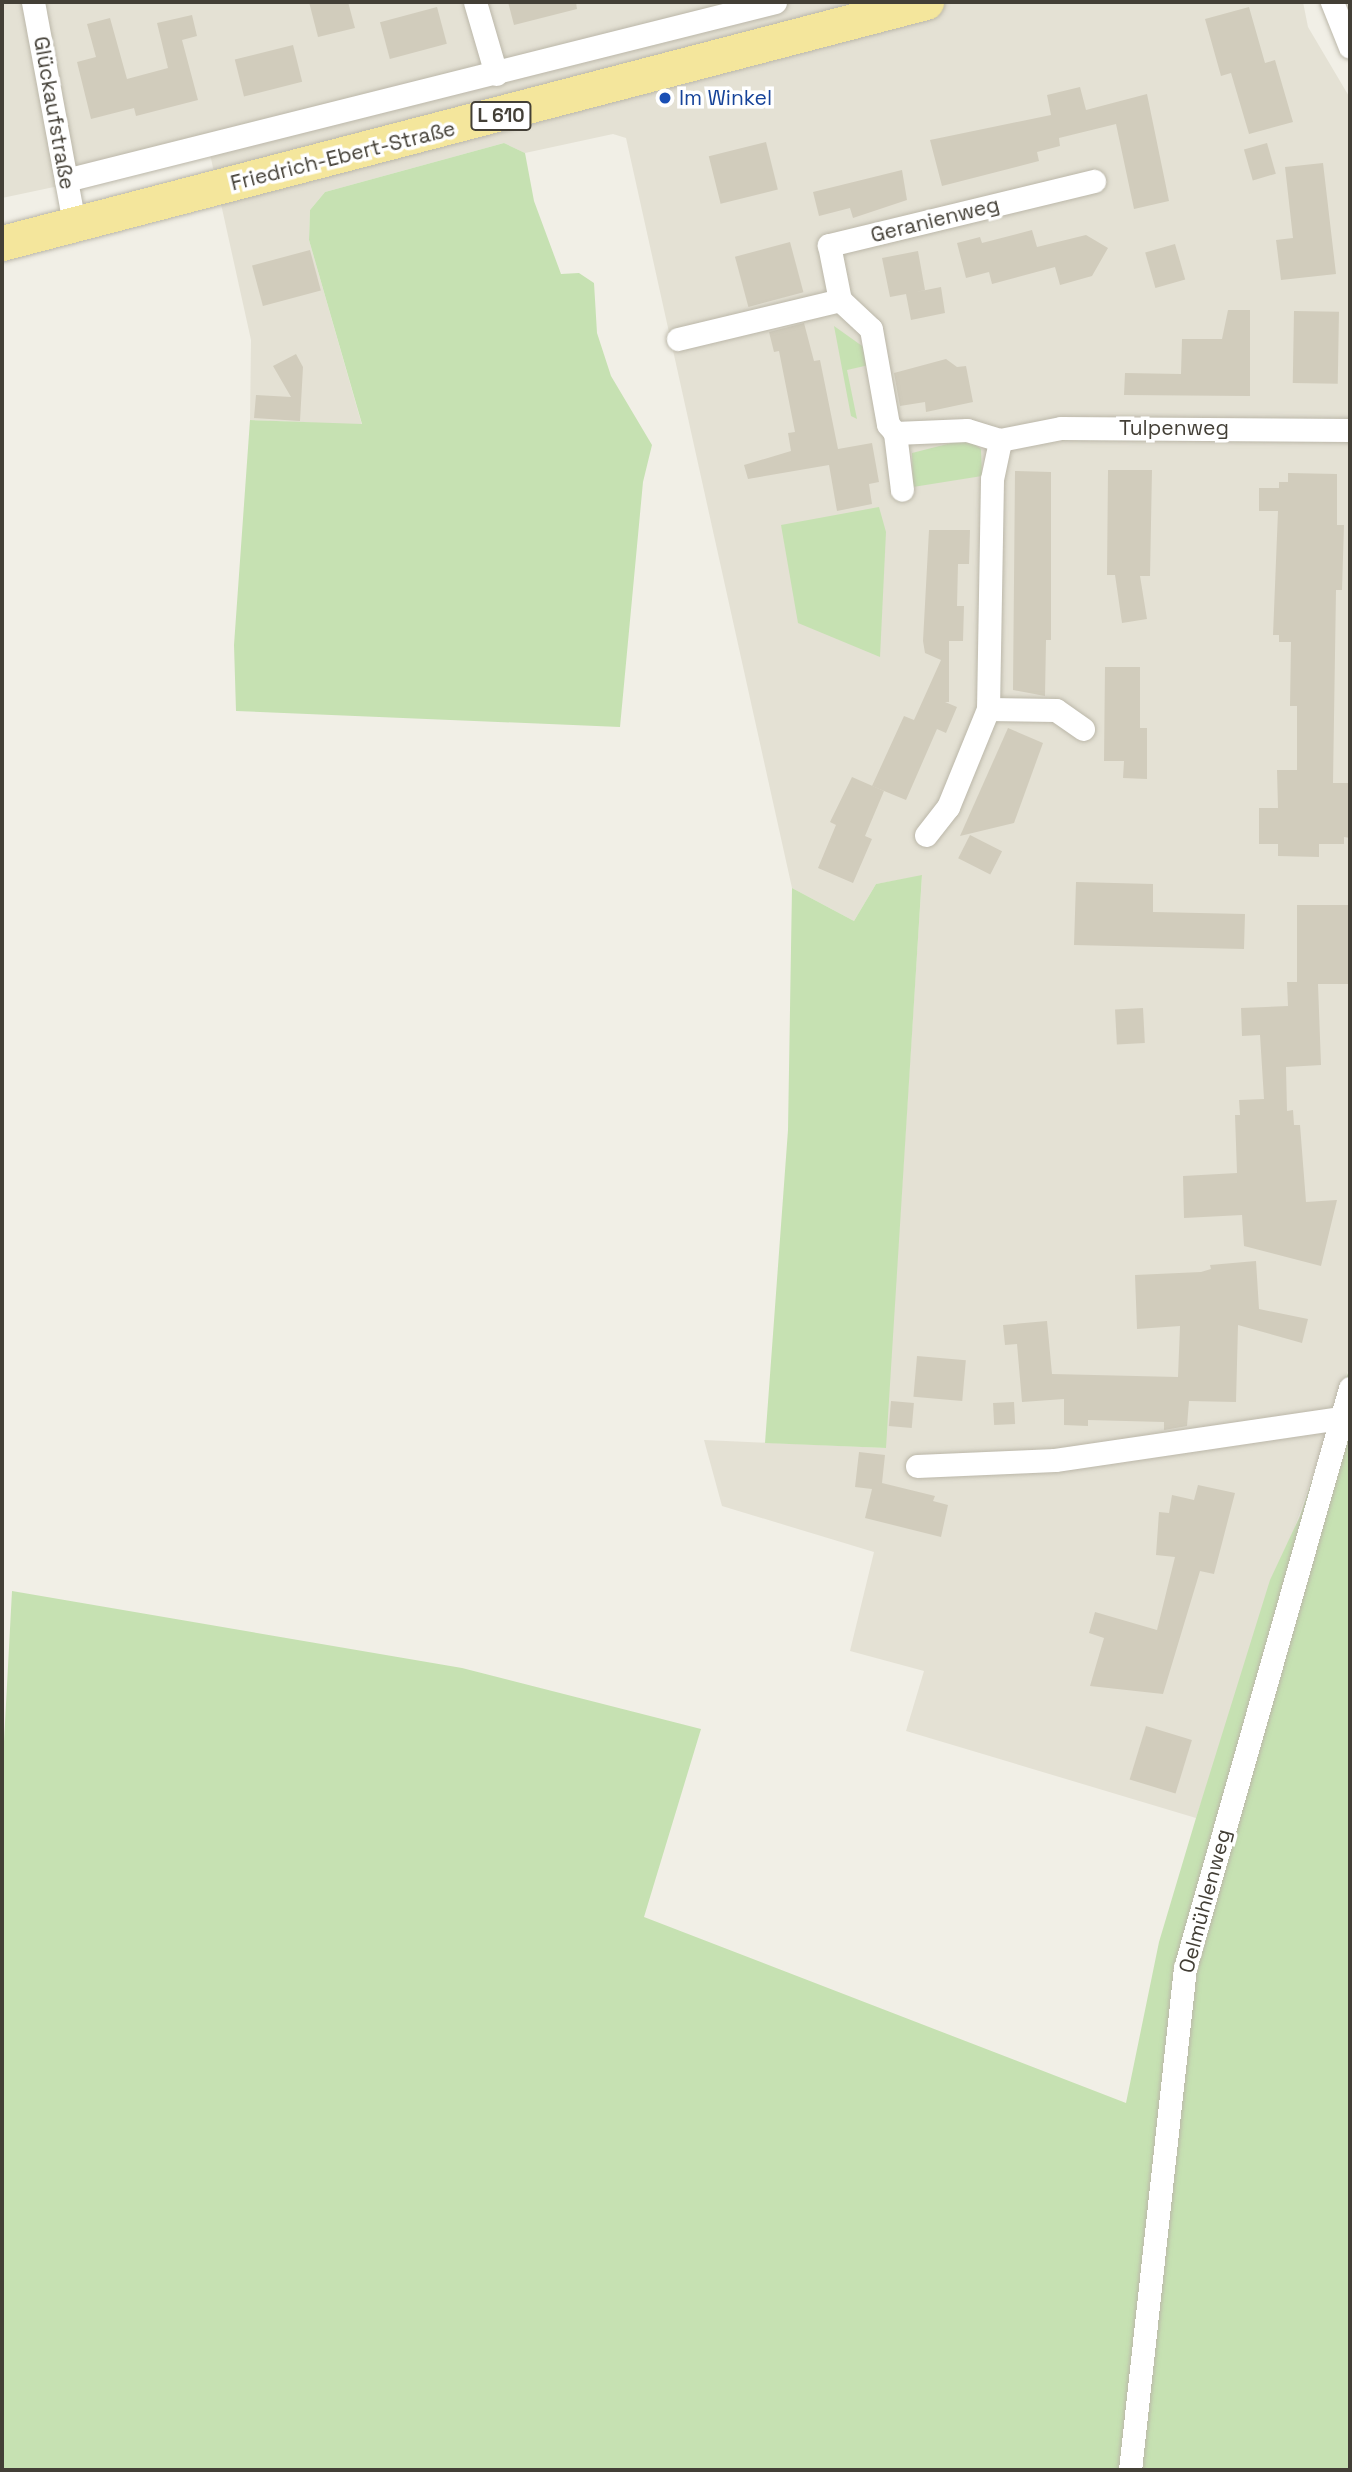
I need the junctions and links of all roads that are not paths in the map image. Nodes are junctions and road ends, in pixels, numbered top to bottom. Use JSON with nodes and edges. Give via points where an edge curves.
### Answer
{"nodes":[{"id":1,"x":33,"y":2,"type":"edge"},
{"id":2,"x":475,"y":2,"type":"edge"},
{"id":3,"x":775,"y":2,"type":"edge"},
{"id":4,"x":926,"y":2,"type":"edge"},
{"id":5,"x":1332,"y":2,"type":"edge"},
{"id":6,"x":1350,"y":47,"type":"edge"},
{"id":7,"x":496,"y":74,"type":"junction"},
{"id":8,"x":66,"y":180,"type":"junction"},
{"id":9,"x":1094,"y":181,"type":"dead end"},
{"id":10,"x":74,"y":224,"type":"junction"},
{"id":11,"x":2,"y":243,"type":"edge"},
{"id":12,"x":840,"y":300,"type":"junction"},
{"id":13,"x":678,"y":339,"type":"dead end"},
{"id":14,"x":891,"y":429,"type":"junction"},
{"id":15,"x":1350,"y":430,"type":"edge"},
{"id":16,"x":1000,"y":440,"type":"junction"},
{"id":17,"x":902,"y":490,"type":"dead end"},
{"id":18,"x":988,"y":709,"type":"junction"},
{"id":19,"x":1083,"y":729,"type":"dead end"},
{"id":20,"x":926,"y":835,"type":"dead end"},
{"id":21,"x":1350,"y":1388,"type":"edge"},
{"id":22,"x":1341,"y":1418,"type":"junction"},
{"id":23,"x":917,"y":1466,"type":"dead end"},
{"id":24,"x":1130,"y":2470,"type":"edge"}],
"edges":[{"from":1,"to":8,"type":"street","name":"Glückaufstraße"},
{"from":2,"to":7,"type":"street"},
{"from":3,"to":7,"type":"street","name":"Friedrich-Ebert-Straße"},
{"from":4,"to":10,"type":"main road","name":"Friedrich-Ebert-Straße","number":"L 610"},
{"from":5,"to":6,"type":"street"},
{"from":7,"to":8,"type":"street","name":"Friedrich-Ebert-Straße"},
{"from":8,"to":10,"type":"street","name":"Glückaufstraße"},
{"from":9,"to":12,"type":"street","name":"Geranienweg","via":[[829,245]]},
{"from":10,"to":11,"type":"main road","name":"Friedrich-Ebert-Straße","number":"L 610"},
{"from":12,"to":13,"type":"street"},
{"from":12,"to":14,"type":"street","via":[[871,329]]},
{"from":14,"to":16,"type":"street","name":"Tulpenweg","via":[[967,430]]},
{"from":14,"to":17,"type":"street"},
{"from":15,"to":16,"type":"street","name":"Tulpenweg","via":[[1061,428]]},
{"from":16,"to":18,"type":"street","via":[[992,479]]},
{"from":18,"to":19,"type":"street","via":[[1056,710]]},
{"from":18,"to":20,"type":"street","via":[[948,807]]},
{"from":21,"to":22,"type":"street","name":"Oelmühlenweg"},
{"from":22,"to":23,"type":"street","via":[[1055,1460]]},
{"from":22,"to":24,"type":"street","name":"Oelmühlenweg","via":[[1185,1968]]}]}
